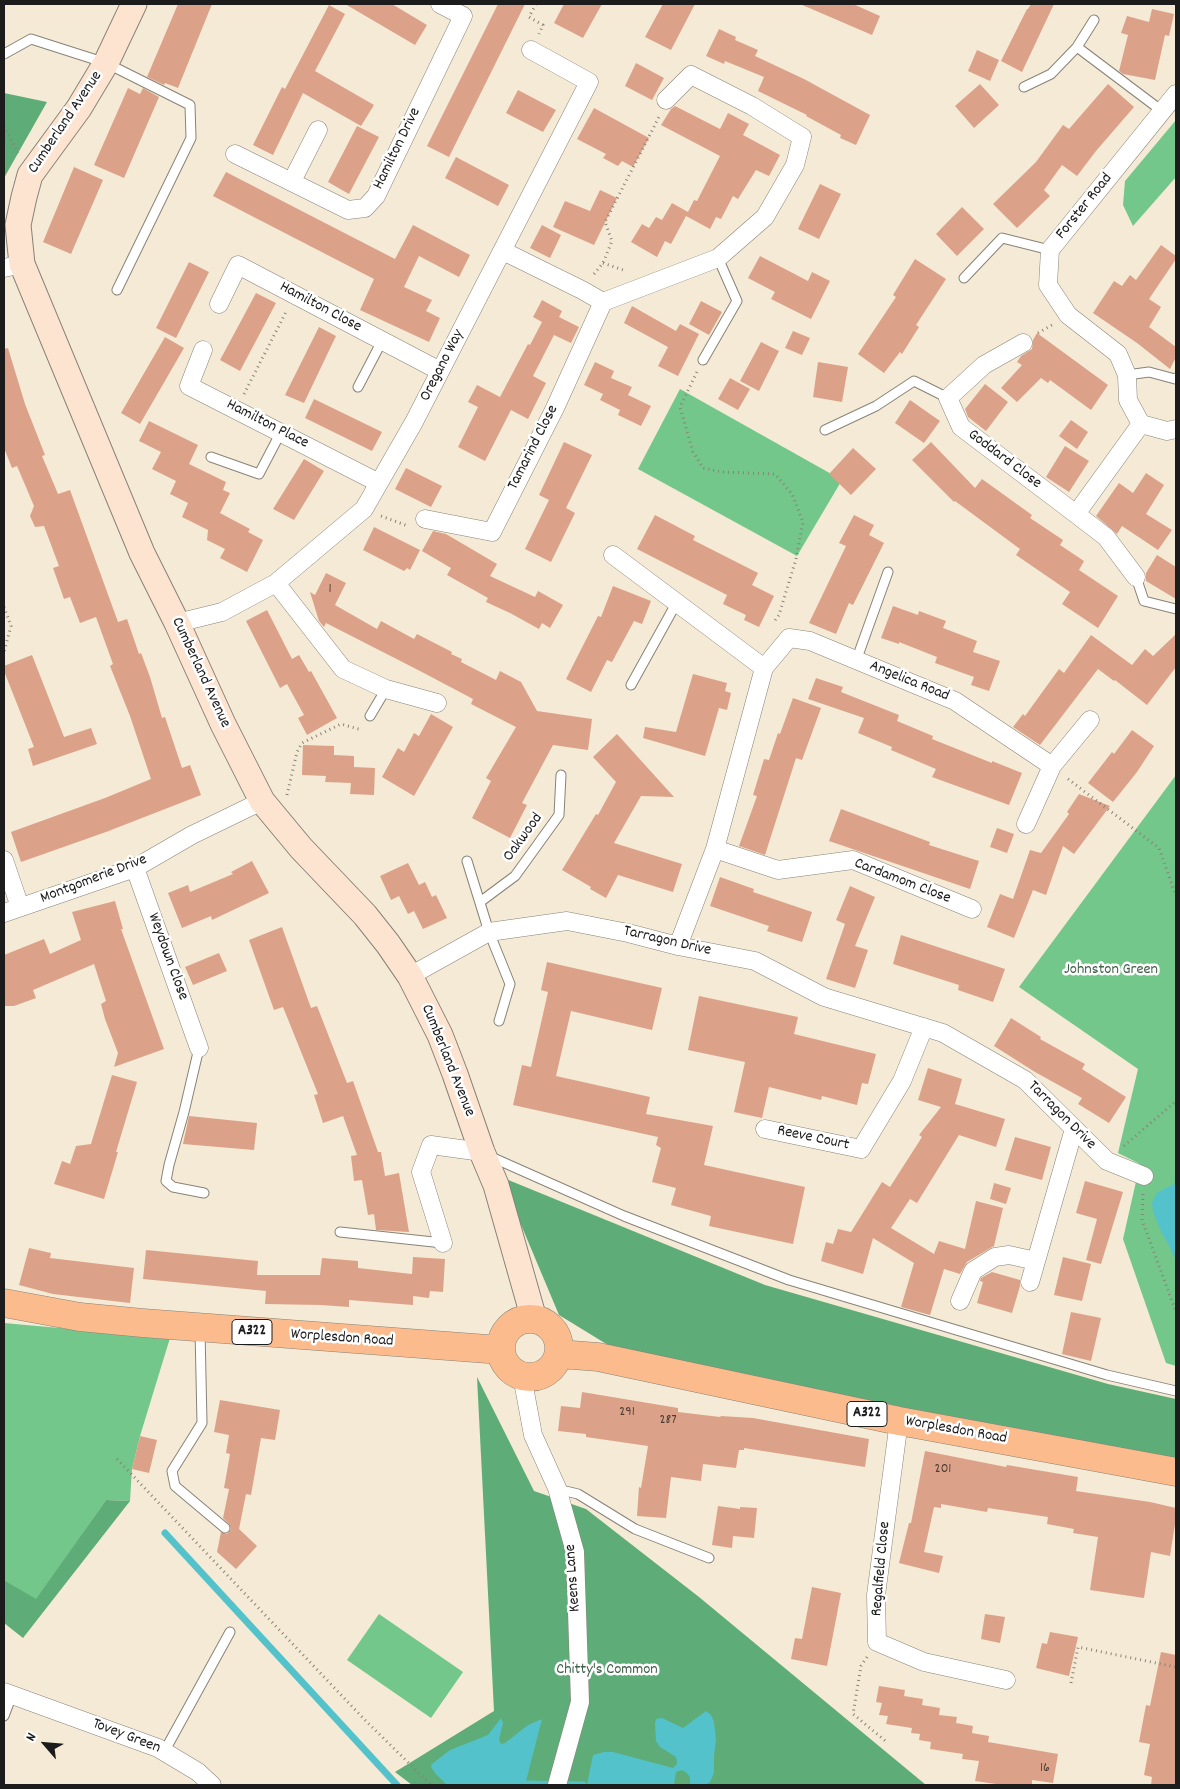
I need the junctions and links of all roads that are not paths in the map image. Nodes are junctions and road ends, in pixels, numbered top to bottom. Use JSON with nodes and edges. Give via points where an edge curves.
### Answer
{"nodes":[{"id":1,"x":134,"y":4,"type":"edge"},
{"id":2,"x":440,"y":4,"type":"edge"},
{"id":3,"x":467,"y":10,"type":"edge"},
{"id":4,"x":1094,"y":20,"type":"dead end"},
{"id":5,"x":1077,"y":47,"type":"junction"},
{"id":6,"x":531,"y":50,"type":"road end"},
{"id":7,"x":4,"y":54,"type":"edge"},
{"id":8,"x":106,"y":64,"type":"junction"},
{"id":9,"x":1024,"y":87,"type":"dead end"},
{"id":10,"x":1176,"y":94,"type":"edge"},
{"id":11,"x":666,"y":100,"type":"road end"},
{"id":12,"x":1162,"y":112,"type":"junction"},
{"id":13,"x":318,"y":130,"type":"dead end"},
{"id":14,"x":235,"y":154,"type":"dead end"},
{"id":15,"x":292,"y":181,"type":"junction"},
{"id":16,"x":1050,"y":250,"type":"junction"},
{"id":17,"x":503,"y":251,"type":"junction"},
{"id":18,"x":718,"y":258,"type":"junction"},
{"id":19,"x":13,"y":266,"type":"edge"},
{"id":20,"x":964,"y":278,"type":"dead end"},
{"id":21,"x":117,"y":290,"type":"dead end"},
{"id":22,"x":603,"y":302,"type":"junction"},
{"id":23,"x":219,"y":304,"type":"dead end"},
{"id":24,"x":382,"y":340,"type":"junction"},
{"id":25,"x":1023,"y":343,"type":"road end"},
{"id":26,"x":203,"y":350,"type":"dead end"},
{"id":27,"x":703,"y":360,"type":"road end"},
{"id":28,"x":440,"y":371,"type":"junction"},
{"id":29,"x":1127,"y":374,"type":"junction"},
{"id":30,"x":1176,"y":379,"type":"edge"},
{"id":31,"x":358,"y":386,"type":"dead end"},
{"id":32,"x":948,"y":398,"type":"junction"},
{"id":33,"x":1141,"y":424,"type":"junction"},
{"id":34,"x":1176,"y":429,"type":"edge"},
{"id":35,"x":825,"y":430,"type":"dead end"},
{"id":36,"x":281,"y":432,"type":"junction"},
{"id":37,"x":211,"y":457,"type":"dead end"},
{"id":38,"x":379,"y":483,"type":"junction"},
{"id":39,"x":1076,"y":514,"type":"junction"},
{"id":40,"x":425,"y":520,"type":"road end"},
{"id":41,"x":613,"y":555,"type":"dead end"},
{"id":42,"x":888,"y":572,"type":"dead end"},
{"id":43,"x":1136,"y":577,"type":"joint"},
{"id":44,"x":276,"y":584,"type":"junction"},
{"id":45,"x":677,"y":602,"type":"junction"},
{"id":46,"x":1176,"y":608,"type":"edge"},
{"id":47,"x":177,"y":623,"type":"junction"},
{"id":48,"x":856,"y":660,"type":"junction"},
{"id":49,"x":764,"y":668,"type":"junction"},
{"id":50,"x":631,"y":685,"type":"dead end"},
{"id":51,"x":386,"y":689,"type":"junction"},
{"id":52,"x":437,"y":703,"type":"dead end"},
{"id":53,"x":370,"y":716,"type":"road end"},
{"id":54,"x":1090,"y":720,"type":"dead end"},
{"id":55,"x":1052,"y":766,"type":"junction"},
{"id":56,"x":561,"y":775,"type":"dead end"},
{"id":57,"x":267,"y":808,"type":"junction"},
{"id":58,"x":1026,"y":824,"type":"dead end"},
{"id":59,"x":715,"y":849,"type":"junction"},
{"id":60,"x":4,"y":860,"type":"edge"},
{"id":61,"x":467,"y":861,"type":"dead end"},
{"id":62,"x":135,"y":868,"type":"junction"},
{"id":63,"x":480,"y":902,"type":"junction"},
{"id":64,"x":972,"y":909,"type":"dead end"},
{"id":65,"x":12,"y":910,"type":"edge"},
{"id":66,"x":489,"y":932,"type":"junction"},
{"id":67,"x":678,"y":946,"type":"junction"},
{"id":68,"x":410,"y":976,"type":"junction"},
{"id":69,"x":499,"y":1020,"type":"dead end"},
{"id":70,"x":924,"y":1027,"type":"junction"},
{"id":71,"x":199,"y":1048,"type":"joint"},
{"id":72,"x":766,"y":1128,"type":"dead end"},
{"id":73,"x":1074,"y":1129,"type":"junction"},
{"id":74,"x":482,"y":1152,"type":"junction"},
{"id":75,"x":1144,"y":1176,"type":"road end"},
{"id":76,"x":204,"y":1193,"type":"dead end"},
{"id":77,"x":340,"y":1232,"type":"dead end"},
{"id":78,"x":443,"y":1243,"type":"joint"},
{"id":79,"x":1036,"y":1261,"type":"junction"},
{"id":80,"x":1030,"y":1282,"type":"dead end"},
{"id":81,"x":960,"y":1301,"type":"dead end"},
{"id":82,"x":4,"y":1303,"type":"edge"},
{"id":83,"x":534,"y":1319,"type":"junction"},
{"id":84,"x":200,"y":1328,"type":"junction"},
{"id":85,"x":501,"y":1350,"type":"junction"},
{"id":86,"x":559,"y":1354,"type":"junction"},
{"id":87,"x":522,"y":1376,"type":"junction"},
{"id":88,"x":1176,"y":1391,"type":"edge"},
{"id":89,"x":899,"y":1421,"type":"junction"},
{"id":90,"x":1176,"y":1472,"type":"edge"},
{"id":91,"x":557,"y":1488,"type":"junction"},
{"id":92,"x":225,"y":1528,"type":"dead end"},
{"id":93,"x":708,"y":1558,"type":"dead end"},
{"id":94,"x":230,"y":1632,"type":"dead end"},
{"id":95,"x":1006,"y":1680,"type":"dead end"},
{"id":96,"x":8,"y":1693,"type":"edge"},
{"id":97,"x":4,"y":1716,"type":"edge"},
{"id":98,"x":164,"y":1752,"type":"junction"},
{"id":99,"x":558,"y":1780,"type":"edge"},
{"id":100,"x":212,"y":1785,"type":"edge"}],
"edges":[{"from":1,"to":8,"type":"street","name":"Cumberland Avenue"},
{"from":2,"to":3,"type":"street","name":"Hamilton Drive"},
{"from":3,"to":15,"type":"street","name":"Hamilton Drive","via":[[376,196],[365,208],[348,210]]},
{"from":4,"to":5,"type":"lane"},
{"from":5,"to":9,"type":"lane","via":[[1051,74]]},
{"from":5,"to":12,"type":"lane"},
{"from":6,"to":17,"type":"street","name":"Oregano Way","via":[[589,82]]},
{"from":7,"to":8,"type":"lane","via":[[31,39]]},
{"from":8,"to":19,"type":"street","name":"Cumberland Avenue","via":[[79,108],[30,175],[18,225]]},
{"from":8,"to":21,"type":"lane","via":[[190,105],[191,138]]},
{"from":10,"to":12,"type":"street","name":"Forster Road"},
{"from":11,"to":18,"type":"street","via":[[691,75],[752,106],[802,137],[795,165],[766,217]]},
{"from":12,"to":16,"type":"street","name":"Forster Road"},
{"from":13,"to":15,"type":"street"},
{"from":14,"to":15,"type":"street","name":"Hamilton Drive"},
{"from":16,"to":20,"type":"lane","via":[[1002,238]]},
{"from":16,"to":29,"type":"street","name":"Forster Road","via":[[1048,285],[1068,315],[1118,354]]},
{"from":17,"to":22,"type":"street"},
{"from":17,"to":28,"type":"street","name":"Oregano Way"},
{"from":18,"to":22,"type":"street"},
{"from":18,"to":27,"type":"lane","via":[[738,301]]},
{"from":19,"to":47,"type":"street","name":"Cumberland Avenue","via":[[142,553]]},
{"from":22,"to":40,"type":"street","name":"Tamarind Close","via":[[555,408],[492,532]]},
{"from":23,"to":24,"type":"street","name":"Hamilton Close","via":[[238,266]]},
{"from":24,"to":28,"type":"street","name":"Hamilton Close"},
{"from":24,"to":31,"type":"lane"},
{"from":25,"to":32,"type":"street","via":[[984,365]]},
{"from":26,"to":36,"type":"street","name":"Hamilton Place","via":[[188,386]]},
{"from":28,"to":38,"type":"street","name":"Oregano Way"},
{"from":29,"to":30,"type":"lane","via":[[1149,372]]},
{"from":29,"to":33,"type":"street","name":"Forster Road","via":[[1128,400]]},
{"from":32,"to":35,"type":"lane","via":[[914,381],[876,406]]},
{"from":32,"to":39,"type":"street","name":"Goddard Close","via":[[961,426]]},
{"from":33,"to":34,"type":"street","via":[[1167,432]]},
{"from":33,"to":39,"type":"street"},
{"from":36,"to":37,"type":"lane","via":[[259,474]]},
{"from":36,"to":38,"type":"street","name":"Hamilton Place"},
{"from":38,"to":44,"type":"street","name":"Oregano Way","via":[[364,510]]},
{"from":39,"to":43,"type":"street","name":"Goddard Close","via":[[1106,537]]},
{"from":41,"to":45,"type":"street"},
{"from":42,"to":48,"type":"lane"},
{"from":43,"to":46,"type":"lane","via":[[1144,601]]},
{"from":44,"to":47,"type":"street","name":"Oregano Way","via":[[222,612]]},
{"from":44,"to":51,"type":"street","via":[[344,669]]},
{"from":45,"to":49,"type":"street"},
{"from":45,"to":50,"type":"lane"},
{"from":47,"to":57,"type":"street","name":"Cumberland Avenue"},
{"from":48,"to":49,"type":"street","name":"Angelica Road","via":[[810,641],[789,638]]},
{"from":48,"to":55,"type":"street","name":"Angelica Road","via":[[955,701]]},
{"from":49,"to":59,"type":"street","name":"Angelica Road"},
{"from":51,"to":52,"type":"street"},
{"from":51,"to":53,"type":"lane"},
{"from":54,"to":55,"type":"street"},
{"from":55,"to":58,"type":"street"},
{"from":56,"to":63,"type":"lane","name":"Oakwood","via":[[559,815],[515,876]]},
{"from":57,"to":62,"type":"street","name":"Montgomerie Drive","via":[[192,835]]},
{"from":57,"to":68,"type":"street","name":"Cumberland Avenue","via":[[365,915]]},
{"from":59,"to":64,"type":"street","name":"Cardamom Close","via":[[778,870],[853,860]]},
{"from":59,"to":67,"type":"street","name":"Angelica Road"},
{"from":60,"to":65,"type":"street"},
{"from":61,"to":63,"type":"lane"},
{"from":62,"to":65,"type":"street","name":"Montgomerie Drive"},
{"from":62,"to":71,"type":"street","name":"Weydown Close"},
{"from":63,"to":66,"type":"lane"},
{"from":66,"to":67,"type":"street","name":"Tarragon Drive","via":[[567,921]]},
{"from":66,"to":68,"type":"street","name":"Tarragon Drive"},
{"from":66,"to":69,"type":"lane","via":[[510,984]]},
{"from":67,"to":70,"type":"street","name":"Tarragon Drive","via":[[755,960],[824,997]]},
{"from":68,"to":74,"type":"street","name":"Cumberland Avenue","via":[[440,1035]]},
{"from":70,"to":72,"type":"street","name":"Reeve Court","via":[[902,1081],[861,1149]]},
{"from":70,"to":73,"type":"street","name":"Tarragon Drive","via":[[943,1033],[1026,1080]]},
{"from":71,"to":76,"type":"lane","via":[[166,1182],[173,1187]]},
{"from":73,"to":75,"type":"street","name":"Tarragon Drive","via":[[1107,1161]]},
{"from":73,"to":79,"type":"street"},
{"from":74,"to":78,"type":"street","via":[[431,1145],[421,1172]]},
{"from":74,"to":83,"type":"street","name":"Cumberland Avenue","via":[[496,1185]]},
{"from":74,"to":88,"type":"lane","via":[[624,1216],[789,1280],[1107,1375]]},
{"from":77,"to":78,"type":"lane"},
{"from":79,"to":80,"type":"street"},
{"from":79,"to":81,"type":"street","via":[[1009,1255],[995,1257],[973,1271]]},
{"from":82,"to":84,"type":"main road","name":"Worplesdon Road","number":"A322","via":[[80,1317]]},
{"from":83,"to":85,"type":"main road","via":[[517,1322],[510,1327]]},
{"from":83,"to":86,"type":"main road","via":[[551,1328],[559,1344]]},
{"from":84,"to":85,"type":"main road","name":"Worplesdon Road","number":"A322"},
{"from":84,"to":92,"type":"lane","via":[[202,1423],[172,1471],[176,1486]]},
{"from":85,"to":87,"type":"main road","via":[[506,1364]]},
{"from":86,"to":87,"type":"main road","via":[[556,1363],[541,1375]]},
{"from":86,"to":89,"type":"main road","name":"Worplesdon Road","number":"A322","via":[[598,1357]]},
{"from":87,"to":91,"type":"street","name":"Keens Lane","via":[[533,1435]]},
{"from":89,"to":90,"type":"main road","name":"Worplesdon Road","number":"A322"},
{"from":89,"to":95,"type":"street","name":"Regalfield Close","via":[[876,1595],[877,1642],[924,1662]]},
{"from":91,"to":93,"type":"lane","via":[[578,1494],[635,1528]]},
{"from":91,"to":99,"type":"street","name":"Keens Lane","via":[[576,1552],[580,1702]]},
{"from":94,"to":98,"type":"lane"},
{"from":96,"to":97,"type":"lane"},
{"from":96,"to":98,"type":"street","name":"Tovey Green"},
{"from":98,"to":100,"type":"street","name":"Tovey Green","via":[[198,1772]]}]}
